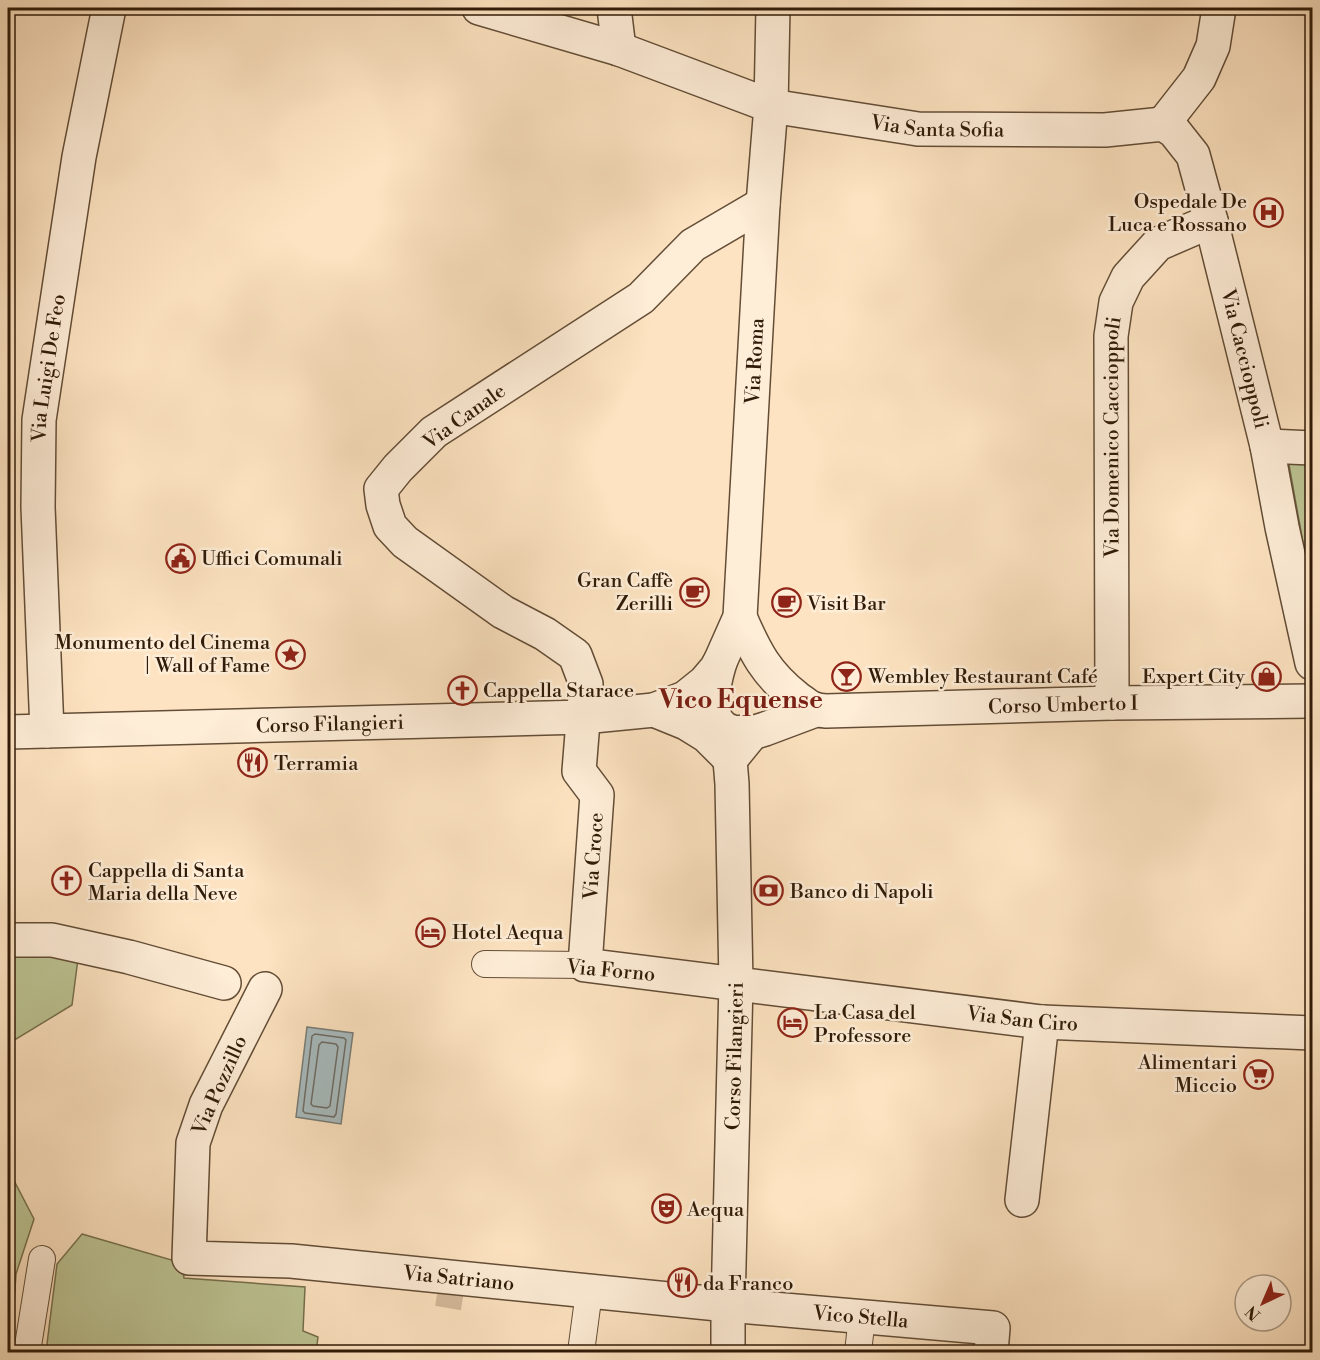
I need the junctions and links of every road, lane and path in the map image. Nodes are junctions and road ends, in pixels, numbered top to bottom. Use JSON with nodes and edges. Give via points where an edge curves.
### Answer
{"nodes":[{"id":1,"x":109,"y":8,"type":"edge"},
{"id":2,"x":479,"y":8,"type":"edge"},
{"id":3,"x":614,"y":8,"type":"edge"},
{"id":4,"x":773,"y":8,"type":"edge"},
{"id":5,"x":1219,"y":8,"type":"edge"},
{"id":6,"x":619,"y":49,"type":"junction"},
{"id":7,"x":771,"y":106,"type":"junction"},
{"id":8,"x":1162,"y":124,"type":"junction"},
{"id":9,"x":763,"y":204,"type":"junction"},
{"id":10,"x":1211,"y":221,"type":"junction"},
{"id":11,"x":1267,"y":446,"type":"junction"},
{"id":12,"x":1312,"y":448,"type":"edge"},
{"id":13,"x":740,"y":617,"type":"junction"},
{"id":14,"x":720,"y":662,"type":"junction"},
{"id":15,"x":1312,"y":663,"type":"edge"},
{"id":16,"x":1312,"y":701,"type":"edge"},
{"id":17,"x":1112,"y":703,"type":"junction"},
{"id":18,"x":654,"y":710,"type":"junction"},
{"id":19,"x":813,"y":711,"type":"junction"},
{"id":20,"x":584,"y":717,"type":"junction"},
{"id":21,"x":47,"y":731,"type":"junction"},
{"id":22,"x":8,"y":732,"type":"edge"},
{"id":23,"x":752,"y":733,"type":"junction"},
{"id":24,"x":730,"y":760,"type":"junction"},
{"id":25,"x":8,"y":940,"type":"edge"},
{"id":26,"x":486,"y":964,"type":"dead end"},
{"id":27,"x":585,"y":965,"type":"junction"},
{"id":28,"x":224,"y":983,"type":"dead end"},
{"id":29,"x":736,"y":983,"type":"junction"},
{"id":30,"x":265,"y":989,"type":"dead end"},
{"id":31,"x":1042,"y":1022,"type":"junction"},
{"id":32,"x":1312,"y":1033,"type":"edge"},
{"id":33,"x":1022,"y":1200,"type":"dead end"},
{"id":34,"x":189,"y":1258,"type":"joint"},
{"id":35,"x":42,"y":1259,"type":"dead end"},
{"id":36,"x":589,"y":1292,"type":"junction"},
{"id":37,"x":728,"y":1305,"type":"junction"},
{"id":38,"x":862,"y":1317,"type":"junction"},
{"id":39,"x":992,"y":1340,"type":"edge"},
{"id":40,"x":27,"y":1353,"type":"edge"},
{"id":41,"x":581,"y":1353,"type":"edge"},
{"id":42,"x":728,"y":1353,"type":"edge"},
{"id":43,"x":858,"y":1353,"type":"edge"}],
"edges":[{"from":1,"to":21,"type":"street","name":"Via Luigi De Feo","via":[[79,157],[39,420],[38,507]]},
{"from":2,"to":6,"type":"street","name":"Via Santa Sofia"},
{"from":3,"to":6,"type":"street"},
{"from":4,"to":7,"type":"street","name":"Via Roma"},
{"from":5,"to":8,"type":"street","via":[[1213,46],[1199,78]]},
{"from":6,"to":7,"type":"street","name":"Via Santa Sofia"},
{"from":7,"to":8,"type":"street","name":"Via Santa Sofia","via":[[918,129],[1105,130]]},
{"from":7,"to":9,"type":"street","name":"Via Roma"},
{"from":8,"to":10,"type":"street","name":"Via Caccioppoli","via":[[1174,131],[1193,155]]},
{"from":9,"to":13,"type":"street","name":"Via Roma"},
{"from":9,"to":20,"type":"street","name":"Via Canale","via":[[693,245],[641,298],[434,432],[381,489],[390,526],[405,542],[503,612],[574,655],[586,684]]},
{"from":10,"to":11,"type":"street","name":"Via Caccioppoli"},
{"from":10,"to":17,"type":"street","name":"Via Domenico Caccioppoli","via":[[1158,244],[1128,277],[1116,302],[1111,336]]},
{"from":11,"to":12,"type":"street"},
{"from":11,"to":15,"type":"street","name":"Via Caccioppoli"},
{"from":13,"to":14,"type":"street"},
{"from":13,"to":19,"type":"street","via":[[761,661],[781,685]]},
{"from":14,"to":18,"type":"street","via":[[705,682],[685,698]]},
{"from":14,"to":23,"type":"street","via":[[712,703],[716,718],[732,732]]},
{"from":16,"to":17,"type":"street","name":"Corso Umberto I"},
{"from":17,"to":19,"type":"street","name":"Corso Umberto I"},
{"from":18,"to":20,"type":"street","name":"Corso Filangieri"},
{"from":18,"to":24,"type":"street","via":[[706,736]]},
{"from":19,"to":23,"type":"street","name":"Corso Umberto I"},
{"from":20,"to":21,"type":"street","name":"Corso Filangieri"},
{"from":20,"to":27,"type":"street","name":"Via Croce","via":[[579,771],[597,795]]},
{"from":21,"to":22,"type":"street","name":"Corso Filangieri"},
{"from":23,"to":24,"type":"street"},
{"from":24,"to":29,"type":"street","name":"Corso Filangieri"},
{"from":25,"to":28,"type":"street","via":[[52,940]]},
{"from":26,"to":27,"type":"street","name":"Via Forno"},
{"from":27,"to":29,"type":"street","name":"Via Forno"},
{"from":29,"to":31,"type":"street","name":"Via San Ciro"},
{"from":29,"to":37,"type":"street","name":"Corso Filangieri"},
{"from":30,"to":34,"type":"street","name":"Via Pozzillo","via":[[206,1105],[193,1143]]},
{"from":31,"to":32,"type":"street","name":"Via San Ciro"},
{"from":31,"to":33,"type":"street"},
{"from":34,"to":36,"type":"street","name":"Via Satriano","via":[[291,1262]]},
{"from":35,"to":40,"type":"street"},
{"from":36,"to":37,"type":"street","name":"Via Satriano"},
{"from":36,"to":41,"type":"street"},
{"from":37,"to":38,"type":"street","name":"Vico Stella"},
{"from":37,"to":42,"type":"street","name":"Corso Filangieri"},
{"from":38,"to":39,"type":"street","name":"Vico Stella"},
{"from":38,"to":43,"type":"street"}]}
